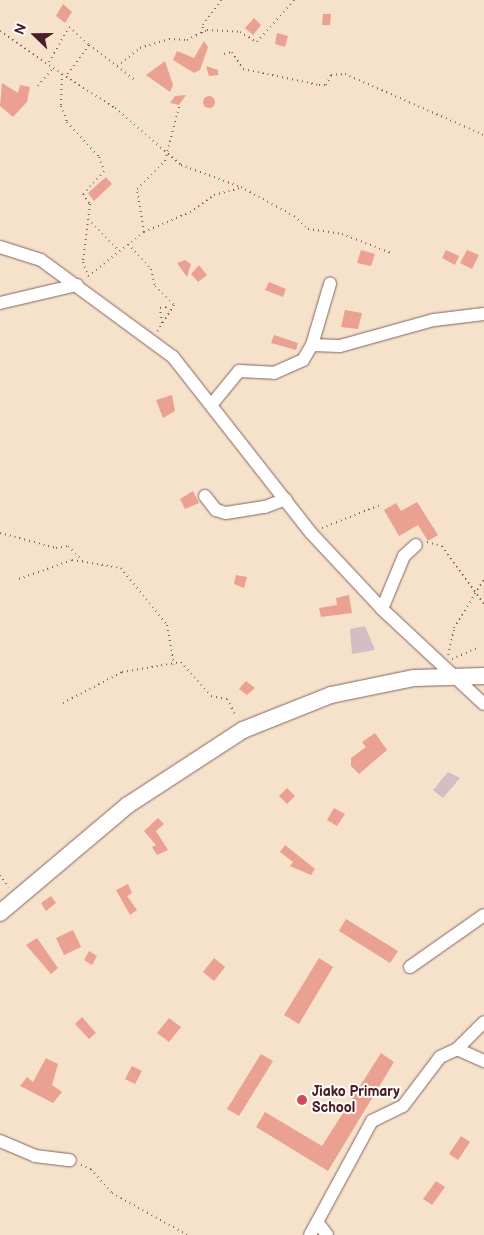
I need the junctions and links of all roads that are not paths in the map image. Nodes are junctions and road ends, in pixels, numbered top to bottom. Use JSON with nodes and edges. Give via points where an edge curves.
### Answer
{"nodes":[{"id":1,"x":0,"y":247,"type":"edge"},
{"id":2,"x":330,"y":284,"type":"dead end"},
{"id":3,"x":77,"y":285,"type":"junction"},
{"id":4,"x":0,"y":303,"type":"edge"},
{"id":5,"x":484,"y":314,"type":"edge"},
{"id":6,"x":312,"y":345,"type":"junction"},
{"id":7,"x":212,"y":404,"type":"junction"},
{"id":8,"x":205,"y":496,"type":"dead end"},
{"id":9,"x":286,"y":499,"type":"junction"},
{"id":10,"x":416,"y":545,"type":"road end"},
{"id":11,"x":382,"y":609,"type":"junction"},
{"id":12,"x":450,"y":674,"type":"junction"},
{"id":13,"x":484,"y":676,"type":"edge"},
{"id":14,"x":484,"y":704,"type":"edge"},
{"id":15,"x":0,"y":913,"type":"edge"},
{"id":16,"x":484,"y":915,"type":"edge"},
{"id":17,"x":410,"y":967,"type":"dead end"},
{"id":18,"x":484,"y":1022,"type":"edge"},
{"id":19,"x":457,"y":1049,"type":"junction"},
{"id":20,"x":484,"y":1061,"type":"edge"},
{"id":21,"x":0,"y":1141,"type":"edge"},
{"id":22,"x":70,"y":1160,"type":"road end"},
{"id":23,"x":318,"y":1223,"type":"junction"},
{"id":24,"x":310,"y":1235,"type":"edge"},
{"id":25,"x":327,"y":1235,"type":"edge"}],
"edges":[{"from":1,"to":3,"type":"street","via":[[41,260]]},
{"from":2,"to":6,"type":"street"},
{"from":3,"to":4,"type":"street"},
{"from":3,"to":7,"type":"street","via":[[173,357]]},
{"from":5,"to":6,"type":"street","via":[[434,320],[340,346]]},
{"from":6,"to":7,"type":"street","via":[[293,368],[232,374]]},
{"from":7,"to":9,"type":"street"},
{"from":8,"to":9,"type":"street","via":[[216,510],[226,513],[265,507]]},
{"from":9,"to":11,"type":"street","via":[[311,533]]},
{"from":10,"to":11,"type":"street","via":[[404,556]]},
{"from":11,"to":12,"type":"street"},
{"from":12,"to":13,"type":"street"},
{"from":12,"to":14,"type":"street"},
{"from":12,"to":15,"type":"street","via":[[331,695],[293,706],[243,730],[128,805]]},
{"from":16,"to":17,"type":"street"},
{"from":18,"to":19,"type":"street"},
{"from":19,"to":20,"type":"street"},
{"from":19,"to":23,"type":"street","via":[[429,1069],[403,1106],[372,1121]]},
{"from":21,"to":22,"type":"street","via":[[35,1156]]},
{"from":23,"to":24,"type":"street"},
{"from":23,"to":25,"type":"street"}]}
